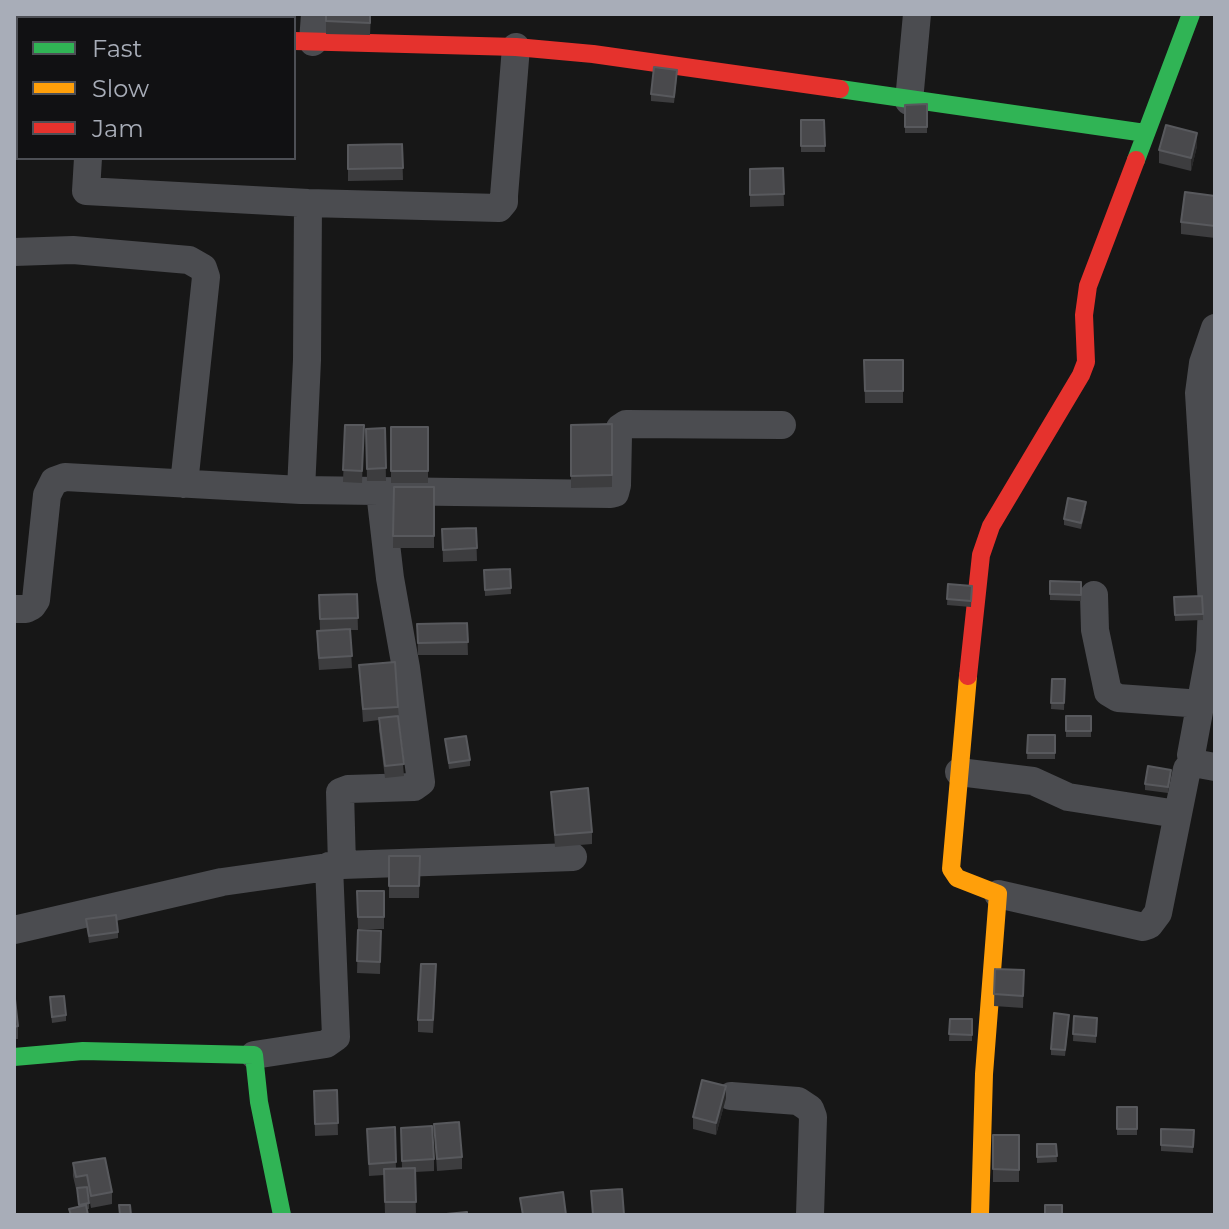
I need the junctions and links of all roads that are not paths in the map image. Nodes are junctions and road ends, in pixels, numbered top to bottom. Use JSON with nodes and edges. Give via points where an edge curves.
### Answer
{"nodes":[{"id":1,"x":917,"y":14,"type":"edge"},
{"id":2,"x":1191,"y":14,"type":"edge"},
{"id":3,"x":308,"y":32,"type":"edge"},
{"id":4,"x":516,"y":47,"type":"junction"},
{"id":5,"x":909,"y":101,"type":"junction"},
{"id":6,"x":1145,"y":133,"type":"junction"},
{"id":7,"x":88,"y":160,"type":"edge"},
{"id":8,"x":308,"y":203,"type":"junction"},
{"id":9,"x":14,"y":252,"type":"edge"},
{"id":10,"x":1215,"y":328,"type":"edge"},
{"id":11,"x":782,"y":425,"type":"dead end"},
{"id":12,"x":184,"y":484,"type":"junction"},
{"id":13,"x":301,"y":490,"type":"junction"},
{"id":14,"x":380,"y":492,"type":"junction"},
{"id":15,"x":1094,"y":595,"type":"dead end"},
{"id":16,"x":14,"y":609,"type":"edge"},
{"id":17,"x":1202,"y":704,"type":"junction"},
{"id":18,"x":1204,"y":765,"type":"edge"},
{"id":19,"x":959,"y":772,"type":"junction"},
{"id":20,"x":1177,"y":814,"type":"junction"},
{"id":21,"x":573,"y":857,"type":"dead end"},
{"id":22,"x":336,"y":866,"type":"junction"},
{"id":23,"x":998,"y":894,"type":"junction"},
{"id":24,"x":14,"y":930,"type":"edge"},
{"id":25,"x":254,"y":1055,"type":"junction"},
{"id":26,"x":14,"y":1057,"type":"edge"},
{"id":27,"x":731,"y":1096,"type":"dead end"},
{"id":28,"x":282,"y":1215,"type":"edge"},
{"id":29,"x":810,"y":1215,"type":"edge"},
{"id":30,"x":980,"y":1215,"type":"edge"}],
"edges":[{"from":1,"to":5,"type":"street"},
{"from":2,"to":6,"type":"street"},
{"from":3,"to":4,"type":"street"},
{"from":4,"to":5,"type":"street"},
{"from":4,"to":8,"type":"street","via":[[504,202],[499,208]]},
{"from":5,"to":6,"type":"street"},
{"from":6,"to":19,"type":"street","via":[[1088,286],[1081,375],[991,526],[981,555]]},
{"from":7,"to":8,"type":"street","via":[[86,191]]},
{"from":8,"to":13,"type":"street"},
{"from":9,"to":12,"type":"street","via":[[73,250],[189,260],[203,268]]},
{"from":10,"to":17,"type":"street","via":[[1199,393],[1212,605]]},
{"from":11,"to":14,"type":"street","via":[[626,424],[618,435],[617,485],[611,494]]},
{"from":12,"to":13,"type":"street"},
{"from":12,"to":16,"type":"street","via":[[65,477],[54,481],[47,495],[36,600],[26,609]]},
{"from":13,"to":14,"type":"street"},
{"from":14,"to":22,"type":"street","via":[[421,782],[414,787],[340,792]]},
{"from":15,"to":17,"type":"street","via":[[1095,630],[1108,692],[1118,698]]},
{"from":17,"to":18,"type":"street","via":[[1191,755]]},
{"from":18,"to":20,"type":"street","via":[[1185,776]]},
{"from":19,"to":20,"type":"street","via":[[1033,781],[1068,797]]},
{"from":19,"to":23,"type":"street","via":[[951,869],[957,878]]},
{"from":20,"to":23,"type":"street","via":[[1158,913],[1149,925]]},
{"from":21,"to":22,"type":"street"},
{"from":22,"to":24,"type":"street","via":[[222,882]]},
{"from":22,"to":25,"type":"street","via":[[336,1037],[326,1044]]},
{"from":23,"to":30,"type":"street"},
{"from":25,"to":26,"type":"street","via":[[83,1051]]},
{"from":25,"to":28,"type":"street"},
{"from":27,"to":29,"type":"street","via":[[798,1101],[810,1109]]}]}
